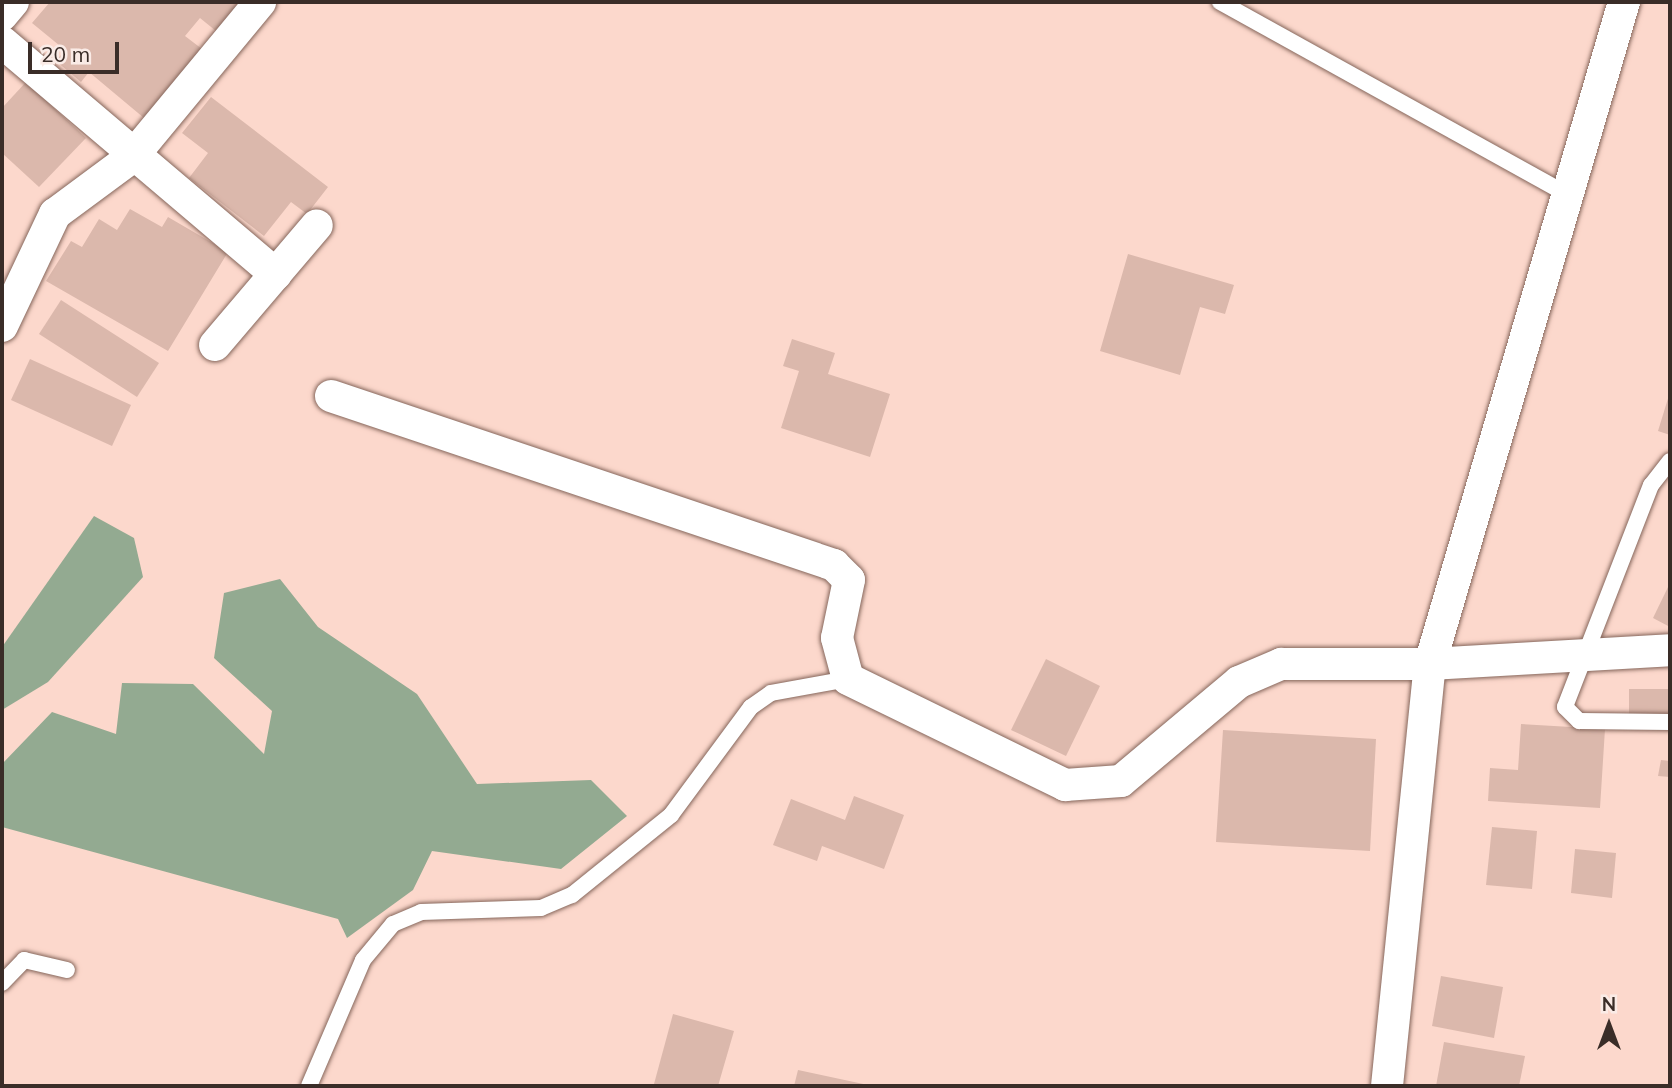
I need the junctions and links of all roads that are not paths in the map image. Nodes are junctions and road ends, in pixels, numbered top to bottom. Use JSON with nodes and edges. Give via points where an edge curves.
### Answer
{"nodes":[{"id":1,"x":13,"y":2,"type":"edge"},
{"id":2,"x":260,"y":2,"type":"edge"},
{"id":3,"x":1220,"y":2,"type":"edge"},
{"id":4,"x":1624,"y":2,"type":"edge"},
{"id":5,"x":2,"y":15,"type":"edge"},
{"id":6,"x":2,"y":42,"type":"edge"},
{"id":7,"x":132,"y":157,"type":"junction"},
{"id":8,"x":1567,"y":194,"type":"junction"},
{"id":9,"x":317,"y":225,"type":"dead end"},
{"id":10,"x":276,"y":274,"type":"junction"},
{"id":11,"x":2,"y":326,"type":"edge"},
{"id":12,"x":215,"y":345,"type":"dead end"},
{"id":13,"x":331,"y":396,"type":"dead end"},
{"id":14,"x":1670,"y":461,"type":"edge"},
{"id":15,"x":1670,"y":650,"type":"edge"},
{"id":16,"x":1582,"y":655,"type":"junction"},
{"id":17,"x":1430,"y":664,"type":"junction"},
{"id":18,"x":848,"y":678,"type":"junction"},
{"id":19,"x":1670,"y":722,"type":"edge"},
{"id":20,"x":67,"y":970,"type":"dead end"},
{"id":21,"x":2,"y":983,"type":"edge"},
{"id":22,"x":309,"y":1086,"type":"edge"},
{"id":23,"x":1387,"y":1086,"type":"edge"}],
"edges":[{"from":1,"to":5,"type":"street"},
{"from":2,"to":7,"type":"street"},
{"from":3,"to":8,"type":"lane"},
{"from":4,"to":8,"type":"street"},
{"from":6,"to":7,"type":"street"},
{"from":7,"to":10,"type":"street"},
{"from":7,"to":11,"type":"street","via":[[55,214]]},
{"from":8,"to":17,"type":"street"},
{"from":9,"to":10,"type":"street"},
{"from":10,"to":12,"type":"street"},
{"from":13,"to":18,"type":"street","via":[[834,565],[849,580],[837,638]]},
{"from":14,"to":16,"type":"lane","via":[[1651,485]]},
{"from":15,"to":16,"type":"street"},
{"from":16,"to":17,"type":"street"},
{"from":16,"to":19,"type":"lane","via":[[1566,698],[1571,717]]},
{"from":17,"to":18,"type":"street","via":[[1281,664],[1239,681],[1121,781],[1101,787],[1065,785]]},
{"from":17,"to":23,"type":"street"},
{"from":18,"to":22,"type":"lane","via":[[771,693],[751,707],[671,815],[572,895],[541,908],[421,912],[393,924],[363,960]]},
{"from":20,"to":21,"type":"lane","via":[[24,960]]}]}
